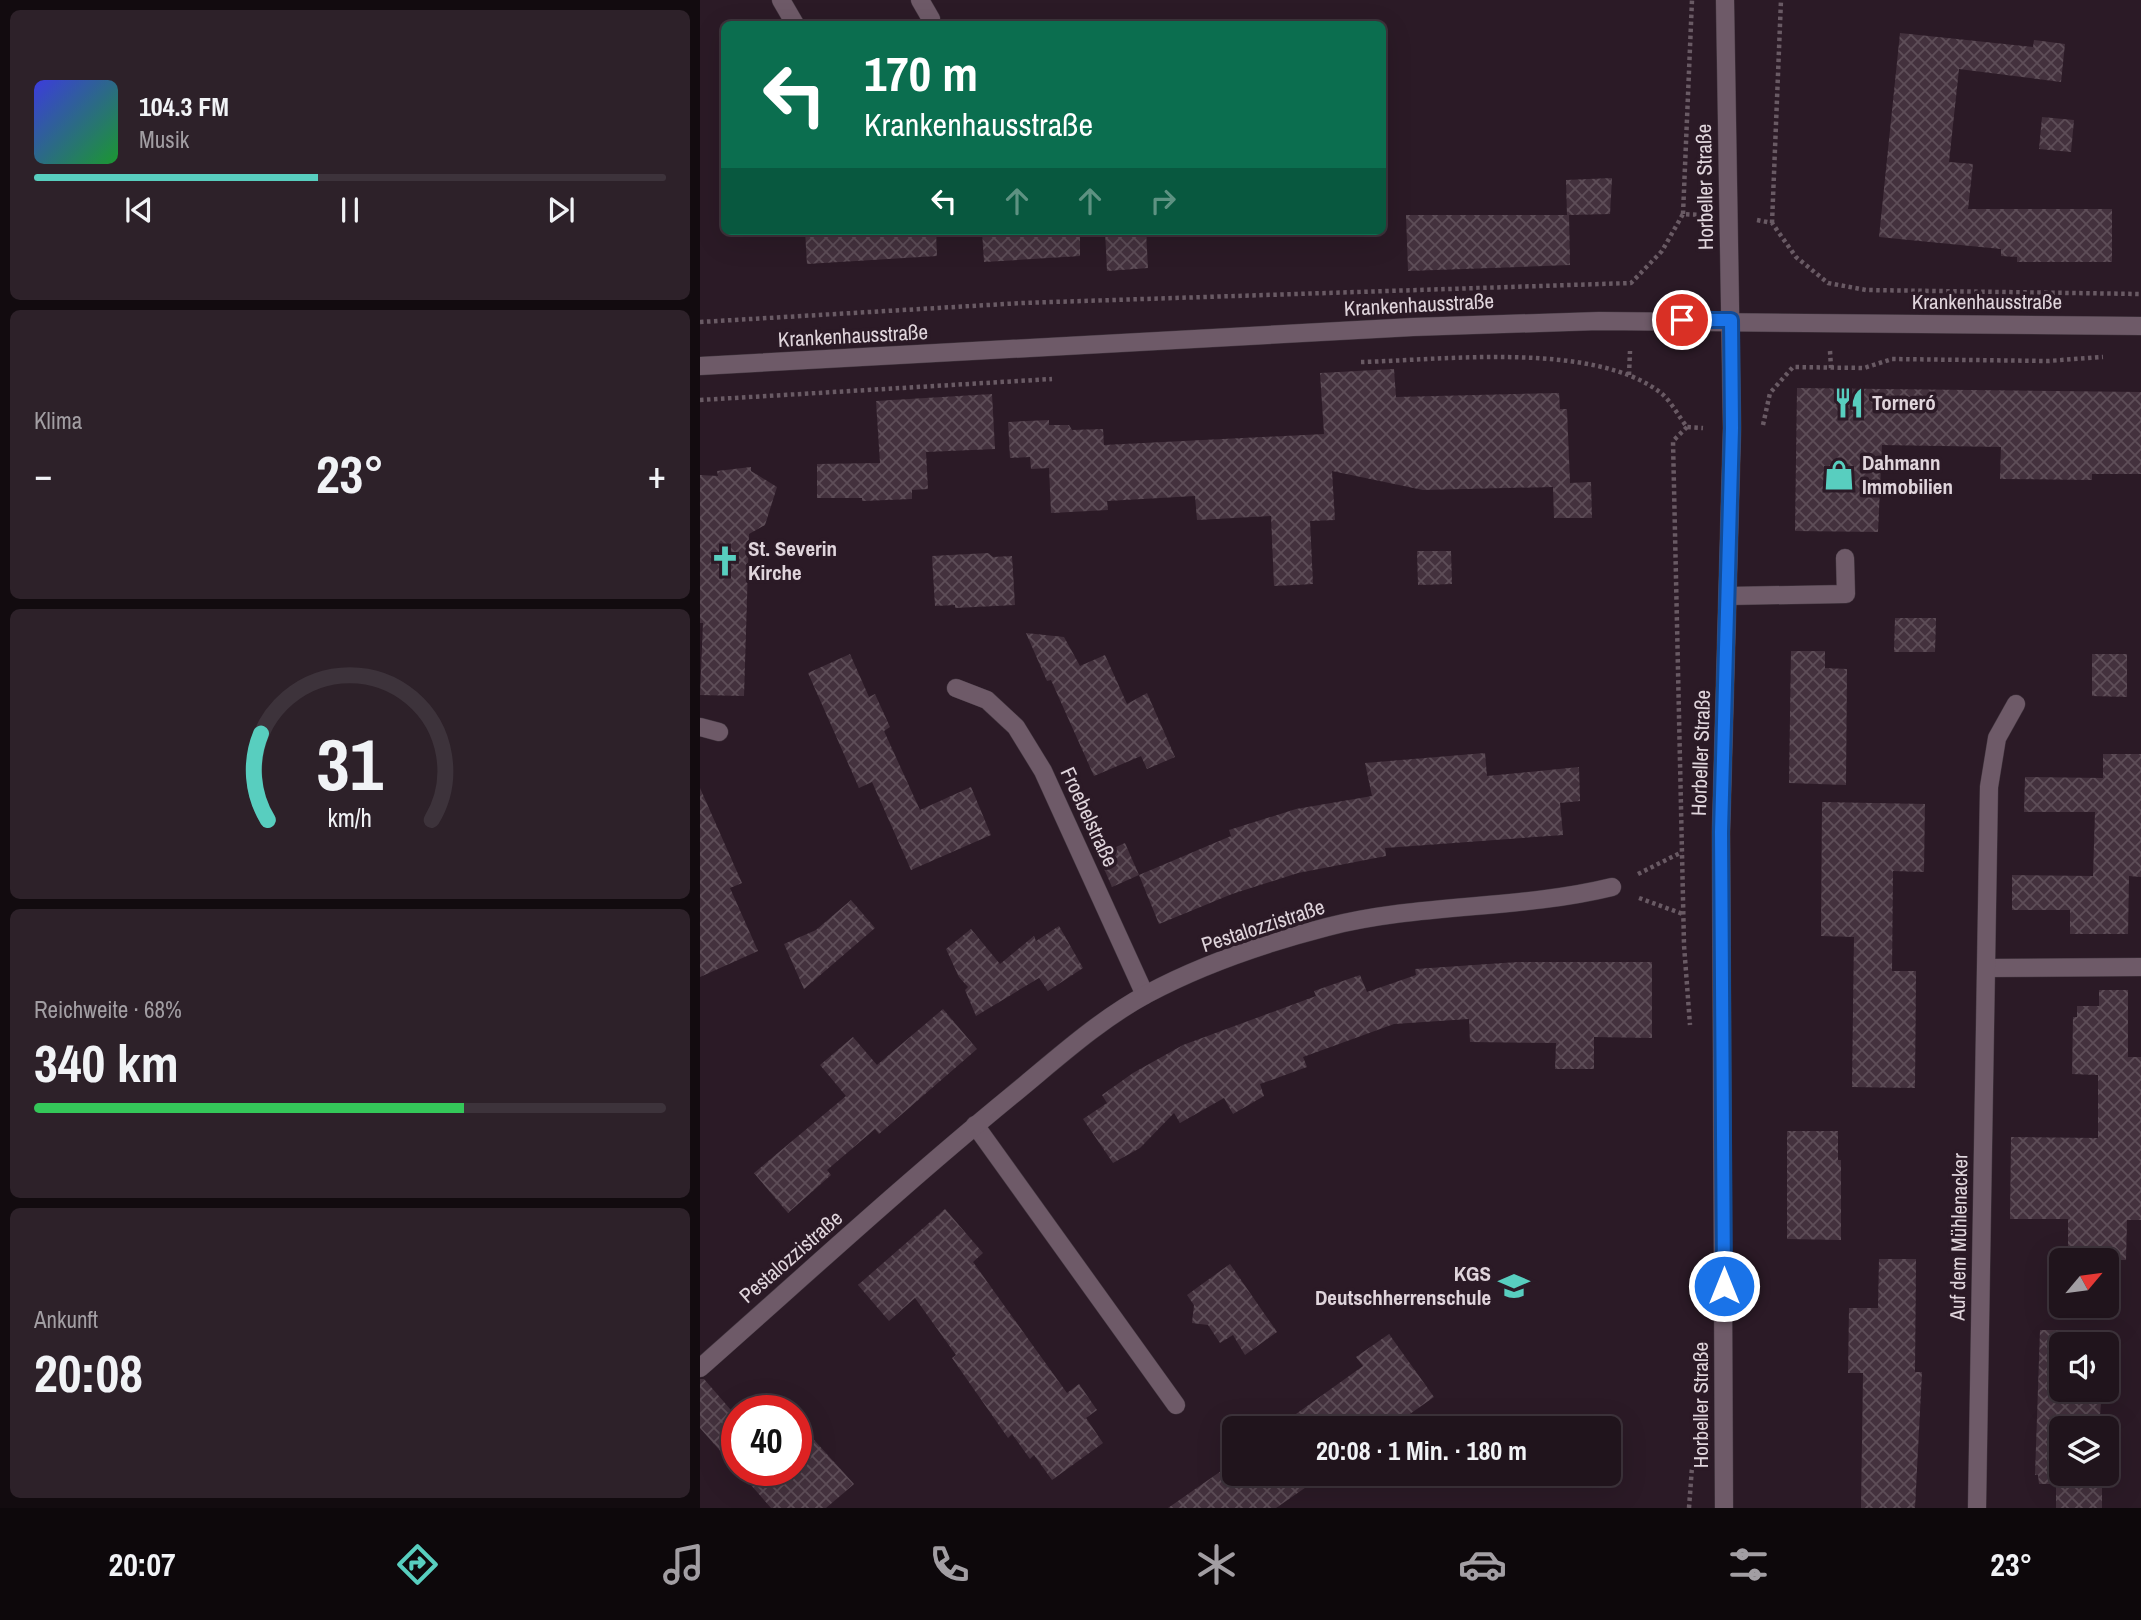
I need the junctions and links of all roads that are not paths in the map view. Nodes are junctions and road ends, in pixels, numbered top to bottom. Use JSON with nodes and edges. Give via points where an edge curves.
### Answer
{"nodes":[{"id":1,"x":781,"y":0,"type":"edge"},
{"id":2,"x":920,"y":0,"type":"edge"},
{"id":3,"x":1725,"y":0,"type":"edge"},
{"id":4,"x":931,"y":19,"type":"dead end"},
{"id":5,"x":792,"y":21,"type":"edge"},
{"id":6,"x":1731,"y":320,"type":"junction"},
{"id":7,"x":2141,"y":326,"type":"edge"},
{"id":8,"x":700,"y":366,"type":"edge"},
{"id":9,"x":1845,"y":558,"type":"dead end"},
{"id":10,"x":1728,"y":596,"type":"junction"},
{"id":11,"x":957,"y":688,"type":"dead end"},
{"id":12,"x":2016,"y":704,"type":"dead end"},
{"id":13,"x":700,"y":727,"type":"edge"},
{"id":14,"x":719,"y":732,"type":"dead end"},
{"id":15,"x":1612,"y":887,"type":"road end"},
{"id":16,"x":2141,"y":967,"type":"edge"},
{"id":17,"x":1987,"y":968,"type":"junction"},
{"id":18,"x":1145,"y":995,"type":"junction"},
{"id":19,"x":975,"y":1125,"type":"junction"},
{"id":20,"x":700,"y":1368,"type":"edge"},
{"id":21,"x":1176,"y":1405,"type":"dead end"},
{"id":22,"x":1724,"y":1508,"type":"edge"},
{"id":23,"x":1977,"y":1508,"type":"edge"}],
"edges":[{"from":1,"to":5,"type":"street"},
{"from":2,"to":4,"type":"street"},
{"from":3,"to":6,"type":"street","name":"Horbeller Straße"},
{"from":6,"to":7,"type":"street","name":"Krankenhausstraße"},
{"from":6,"to":8,"type":"street","name":"Krankenhausstraße","via":[[1413,327]]},
{"from":6,"to":10,"type":"street","name":"Horbeller Straße"},
{"from":9,"to":10,"type":"street","via":[[1846,594]]},
{"from":10,"to":22,"type":"street","name":"Horbeller Straße","via":[[1721,832]]},
{"from":11,"to":18,"type":"street","name":"Froebelstraße","via":[[988,700],[1016,727],[1036,760]]},
{"from":12,"to":17,"type":"street","name":"Auf dem Mühlenacker","via":[[1997,738],[1989,787]]},
{"from":13,"to":14,"type":"street"},
{"from":15,"to":18,"type":"street","name":"Pestalozzistraße","via":[[1564,899],[1423,911],[1328,927],[1224,959]]},
{"from":16,"to":17,"type":"street"},
{"from":17,"to":23,"type":"street","name":"Auf dem Mühlenacker"},
{"from":18,"to":19,"type":"street","name":"Pestalozzistraße"},
{"from":19,"to":20,"type":"street","name":"Pestalozzistraße"},
{"from":19,"to":21,"type":"street"}]}
